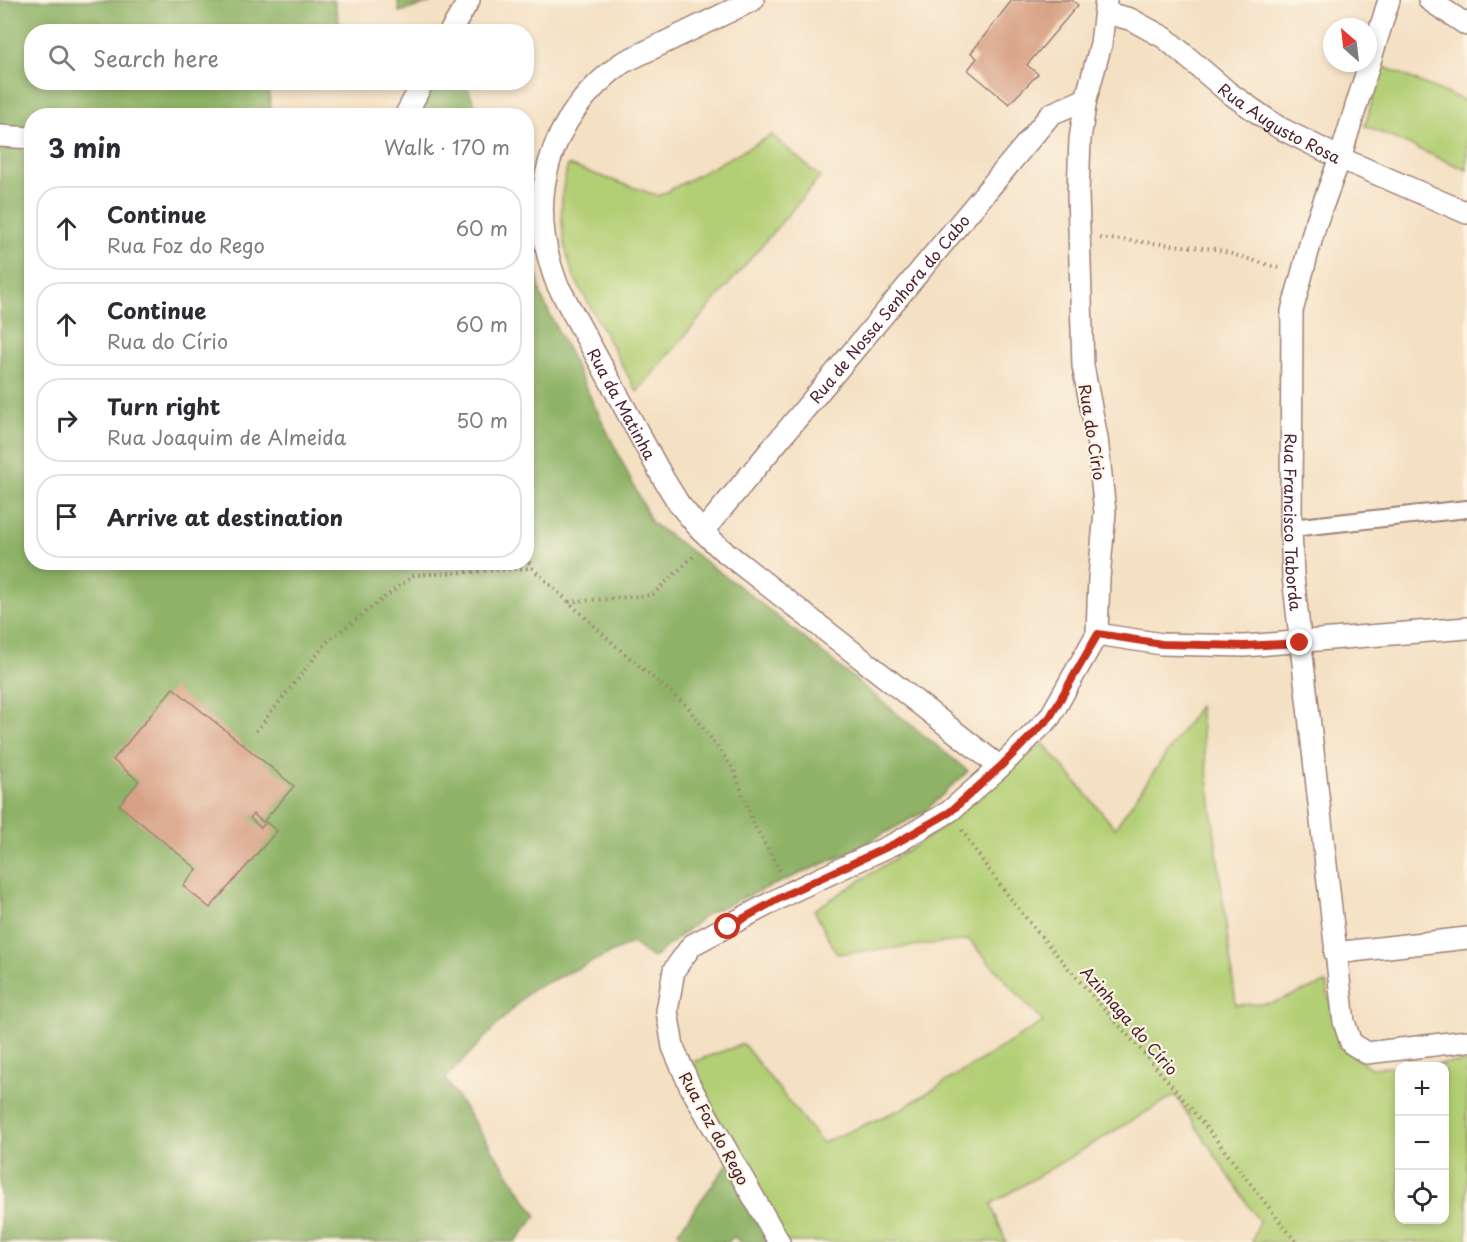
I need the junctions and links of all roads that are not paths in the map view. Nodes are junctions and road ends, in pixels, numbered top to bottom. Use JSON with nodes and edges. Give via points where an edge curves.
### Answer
{"nodes":[{"id":1,"x":469,"y":0,"type":"edge"},
{"id":2,"x":753,"y":0,"type":"edge"},
{"id":3,"x":1389,"y":0,"type":"edge"},
{"id":4,"x":1429,"y":0,"type":"edge"},
{"id":5,"x":1106,"y":7,"type":"edge"},
{"id":6,"x":455,"y":24,"type":"edge"},
{"id":7,"x":1467,"y":25,"type":"edge"},
{"id":8,"x":419,"y":90,"type":"edge"},
{"id":9,"x":1086,"y":99,"type":"junction"},
{"id":10,"x":409,"y":108,"type":"edge"},
{"id":11,"x":0,"y":136,"type":"edge"},
{"id":12,"x":24,"y":138,"type":"edge"},
{"id":13,"x":1340,"y":158,"type":"junction"},
{"id":14,"x":1467,"y":213,"type":"edge"},
{"id":15,"x":1467,"y":509,"type":"edge"},
{"id":16,"x":1291,"y":528,"type":"junction"},
{"id":17,"x":707,"y":535,"type":"junction"},
{"id":18,"x":1467,"y":628,"type":"edge"},
{"id":19,"x":1098,"y":634,"type":"junction"},
{"id":20,"x":1300,"y":643,"type":"junction"},
{"id":21,"x":1000,"y":767,"type":"junction"},
{"id":22,"x":950,"y":812,"type":"joint"},
{"id":23,"x":1467,"y":938,"type":"edge"},
{"id":24,"x":1335,"y":952,"type":"junction"},
{"id":25,"x":1467,"y":1041,"type":"edge"},
{"id":26,"x":779,"y":1242,"type":"edge"}],
"edges":[{"from":1,"to":6,"type":"street"},
{"from":2,"to":17,"type":"street","name":"Rua da Matinha","via":[[642,52],[604,76],[562,130],[546,173],[543,195],[544,241],[557,284],[663,478]]},
{"from":3,"to":13,"type":"street","name":"Rua Francisco Taborda"},
{"from":4,"to":7,"type":"street"},
{"from":5,"to":9,"type":"street","name":"Rua do Círio"},
{"from":5,"to":13,"type":"street","name":"Rua Augusto Rosa","via":[[1165,38],[1278,127]]},
{"from":8,"to":10,"type":"street"},
{"from":9,"to":17,"type":"street","name":"Rua de Nossa Senhora do Cabo","via":[[1052,114]]},
{"from":9,"to":19,"type":"street","name":"Rua do Círio","via":[[1080,139],[1079,235],[1083,366],[1105,512]]},
{"from":11,"to":12,"type":"street"},
{"from":13,"to":14,"type":"street","name":"Rua Augusto Rosa"},
{"from":13,"to":16,"type":"street","name":"Rua Francisco Taborda","via":[[1315,226],[1292,311]]},
{"from":15,"to":16,"type":"street"},
{"from":16,"to":20,"type":"street","name":"Rua Francisco Taborda"},
{"from":17,"to":21,"type":"street","name":"Rua da Matinha"},
{"from":18,"to":20,"type":"street"},
{"from":19,"to":20,"type":"street","via":[[1162,644]]},
{"from":19,"to":21,"type":"street","name":"Rua do Círio","via":[[1050,717]]},
{"from":20,"to":24,"type":"street","name":"Rua Francisco Taborda"},
{"from":21,"to":22,"type":"street","name":"Rua do Círio"},
{"from":22,"to":26,"type":"street","name":"Rua Foz do Rego","via":[[692,945],[674,970],[666,1011],[673,1047],[690,1086]]},
{"from":23,"to":24,"type":"street"},
{"from":24,"to":25,"type":"street","name":"Rua Francisco Taborda","via":[[1344,1022],[1351,1044],[1367,1053]]}]}
